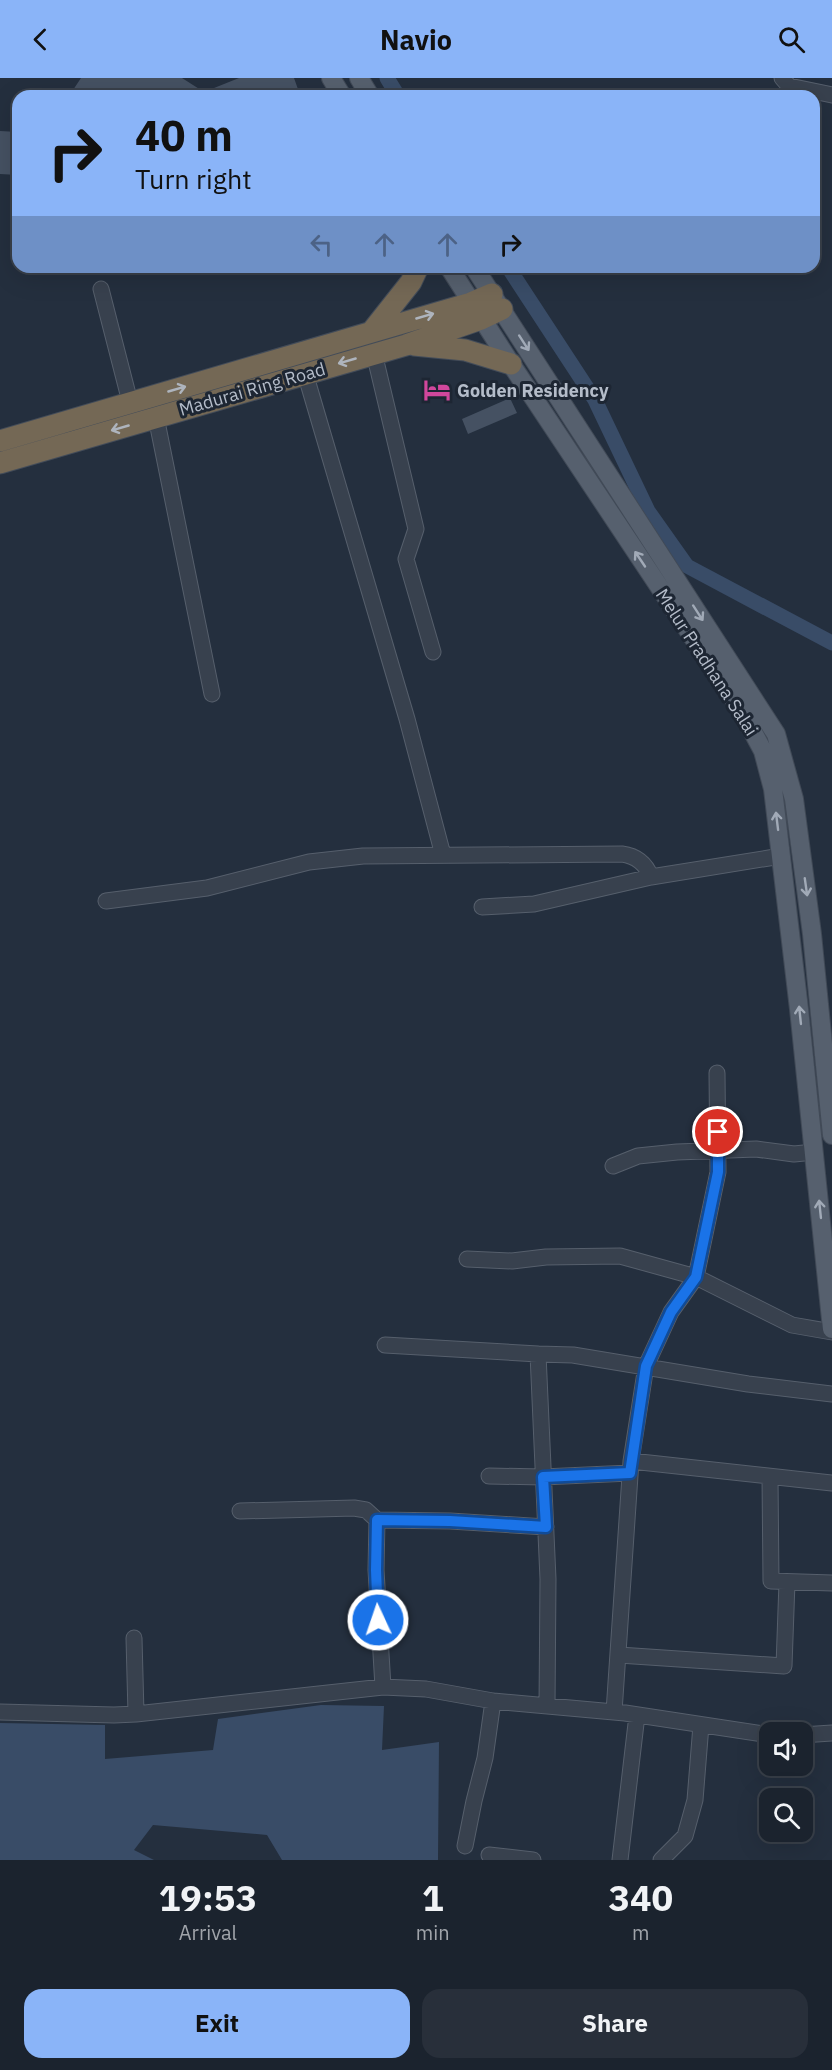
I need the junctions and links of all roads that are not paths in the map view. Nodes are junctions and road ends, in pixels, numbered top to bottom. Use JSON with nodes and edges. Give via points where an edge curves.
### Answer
{"nodes":[{"id":1,"x":782,"y":78,"type":"edge"},
{"id":2,"x":808,"y":90,"type":"edge"},
{"id":3,"x":415,"y":273,"type":"edge"},
{"id":4,"x":453,"y":273,"type":"edge"},
{"id":5,"x":478,"y":273,"type":"edge"},
{"id":6,"x":101,"y":290,"type":"dead end"},
{"id":7,"x":497,"y":301,"type":"junction"},
{"id":8,"x":476,"y":311,"type":"junction"},
{"id":9,"x":373,"y":330,"type":"junction"},
{"id":10,"x":406,"y":345,"type":"junction"},
{"id":11,"x":374,"y":353,"type":"junction"},
{"id":12,"x":511,"y":364,"type":"junction"},
{"id":13,"x":305,"y":373,"type":"junction"},
{"id":14,"x":130,"y":402,"type":"junction"},
{"id":15,"x":156,"y":417,"type":"junction"},
{"id":16,"x":0,"y":441,"type":"edge"},
{"id":17,"x":0,"y":463,"type":"edge"},
{"id":18,"x":433,"y":652,"type":"dead end"},
{"id":19,"x":212,"y":694,"type":"dead end"},
{"id":20,"x":443,"y":855,"type":"junction"},
{"id":21,"x":781,"y":856,"type":"junction"},
{"id":22,"x":651,"y":877,"type":"junction"},
{"id":23,"x":106,"y":901,"type":"dead end"},
{"id":24,"x":482,"y":907,"type":"dead end"},
{"id":25,"x":717,"y":1073,"type":"dead end"},
{"id":26,"x":832,"y":1135,"type":"edge"},
{"id":27,"x":718,"y":1151,"type":"junction"},
{"id":28,"x":814,"y":1152,"type":"junction"},
{"id":29,"x":613,"y":1166,"type":"dead end"},
{"id":30,"x":466,"y":1259,"type":"dead end"},
{"id":31,"x":696,"y":1277,"type":"junction"},
{"id":32,"x":832,"y":1330,"type":"edge"},
{"id":33,"x":385,"y":1345,"type":"dead end"},
{"id":34,"x":538,"y":1354,"type":"junction"},
{"id":35,"x":646,"y":1366,"type":"junction"},
{"id":36,"x":832,"y":1394,"type":"edge"},
{"id":37,"x":631,"y":1467,"type":"junction"},
{"id":38,"x":489,"y":1476,"type":"dead end"},
{"id":39,"x":543,"y":1477,"type":"junction"},
{"id":40,"x":770,"y":1478,"type":"junction"},
{"id":41,"x":832,"y":1484,"type":"edge"},
{"id":42,"x":240,"y":1511,"type":"dead end"},
{"id":43,"x":377,"y":1520,"type":"junction"},
{"id":44,"x":546,"y":1527,"type":"junction"},
{"id":45,"x":787,"y":1582,"type":"junction"},
{"id":46,"x":832,"y":1583,"type":"edge"},
{"id":47,"x":134,"y":1638,"type":"dead end"},
{"id":48,"x":618,"y":1655,"type":"junction"},
{"id":49,"x":383,"y":1687,"type":"junction"},
{"id":50,"x":493,"y":1701,"type":"junction"},
{"id":51,"x":547,"y":1706,"type":"junction"},
{"id":52,"x":0,"y":1712,"type":"edge"},
{"id":53,"x":614,"y":1712,"type":"junction"},
{"id":54,"x":136,"y":1714,"type":"junction"},
{"id":55,"x":637,"y":1715,"type":"junction"},
{"id":56,"x":701,"y":1725,"type":"junction"},
{"id":57,"x":759,"y":1733,"type":"edge"},
{"id":58,"x":832,"y":1733,"type":"edge"},
{"id":59,"x":813,"y":1734,"type":"edge"},
{"id":60,"x":465,"y":1846,"type":"dead end"},
{"id":61,"x":489,"y":1855,"type":"dead end"},
{"id":62,"x":532,"y":1860,"type":"edge"},
{"id":63,"x":620,"y":1860,"type":"edge"},
{"id":64,"x":661,"y":1860,"type":"edge"}],
"edges":[{"from":1,"to":2,"type":"street","via":[[789,86]]},
{"from":3,"to":9,"type":"highway"},
{"from":4,"to":8,"type":"main road","name":"Melur Pradhana Salai"},
{"from":5,"to":7,"type":"main road","name":"Melur Pradhana Salai"},
{"from":6,"to":14,"type":"street"},
{"from":7,"to":8,"type":"highway","name":"Madurai Ring Road"},
{"from":7,"to":26,"type":"main road","name":"Melur Pradhana Salai","one_way":true,"via":[[776,734],[794,799]]},
{"from":9,"to":8,"type":"highway","name":"Madurai Ring Road","one_way":true},
{"from":8,"to":10,"type":"highway","name":"Madurai Ring Road"},
{"from":8,"to":12,"type":"main road","name":"Melur Pradhana Salai"},
{"from":14,"to":9,"type":"highway","name":"Madurai Ring Road","one_way":true},
{"from":10,"to":11,"type":"highway","name":"Madurai Ring Road"},
{"from":10,"to":12,"type":"highway","via":[[465,350]]},
{"from":11,"to":13,"type":"highway","name":"Madurai Ring Road","one_way":true},
{"from":11,"to":18,"type":"street","via":[[416,529],[406,559]]},
{"from":21,"to":12,"type":"main road","name":"Melur Pradhana Salai","one_way":true,"via":[[773,789],[763,751],[740,708]]},
{"from":13,"to":15,"type":"highway","name":"Madurai Ring Road"},
{"from":13,"to":20,"type":"street"},
{"from":14,"to":16,"type":"highway","name":"Madurai Ring Road"},
{"from":15,"to":17,"type":"highway","name":"Madurai Ring Road","one_way":true},
{"from":15,"to":19,"type":"street"},
{"from":20,"to":22,"type":"street","via":[[622,854],[647,866]]},
{"from":20,"to":23,"type":"street","via":[[363,856],[309,862],[207,888]]},
{"from":21,"to":22,"type":"street"},
{"from":28,"to":21,"type":"main road","name":"Melur Pradhana Salai","one_way":true},
{"from":22,"to":24,"type":"street","via":[[534,904]]},
{"from":25,"to":27,"type":"street"},
{"from":27,"to":28,"type":"street"},
{"from":27,"to":29,"type":"street","via":[[639,1156]]},
{"from":27,"to":31,"type":"street","via":[[718,1172]]},
{"from":32,"to":28,"type":"main road","name":"Melur Pradhana Salai","one_way":true},
{"from":30,"to":31,"type":"street","via":[[512,1262],[546,1257],[620,1256]]},
{"from":31,"to":32,"type":"street","via":[[792,1325]]},
{"from":31,"to":35,"type":"street","via":[[671,1312]]},
{"from":33,"to":34,"type":"street"},
{"from":34,"to":35,"type":"street"},
{"from":34,"to":39,"type":"street"},
{"from":35,"to":36,"type":"street"},
{"from":35,"to":37,"type":"street"},
{"from":37,"to":39,"type":"street"},
{"from":37,"to":40,"type":"street"},
{"from":37,"to":48,"type":"street"},
{"from":38,"to":39,"type":"street"},
{"from":39,"to":44,"type":"street"},
{"from":40,"to":41,"type":"street"},
{"from":40,"to":45,"type":"street","via":[[771,1581]]},
{"from":42,"to":43,"type":"street","via":[[354,1508],[366,1510]]},
{"from":43,"to":44,"type":"street"},
{"from":43,"to":49,"type":"street"},
{"from":44,"to":51,"type":"street"},
{"from":45,"to":46,"type":"street"},
{"from":45,"to":48,"type":"street","via":[[784,1666]]},
{"from":47,"to":54,"type":"street"},
{"from":48,"to":53,"type":"street"},
{"from":49,"to":50,"type":"street","via":[[426,1689]]},
{"from":49,"to":54,"type":"street"},
{"from":50,"to":51,"type":"street"},
{"from":50,"to":60,"type":"street"},
{"from":51,"to":53,"type":"street"},
{"from":52,"to":54,"type":"street"},
{"from":53,"to":55,"type":"street"},
{"from":55,"to":56,"type":"street"},
{"from":55,"to":63,"type":"street"},
{"from":56,"to":57,"type":"street"},
{"from":56,"to":64,"type":"street","via":[[695,1800],[685,1836]]},
{"from":58,"to":59,"type":"street"},
{"from":61,"to":62,"type":"street"}]}
